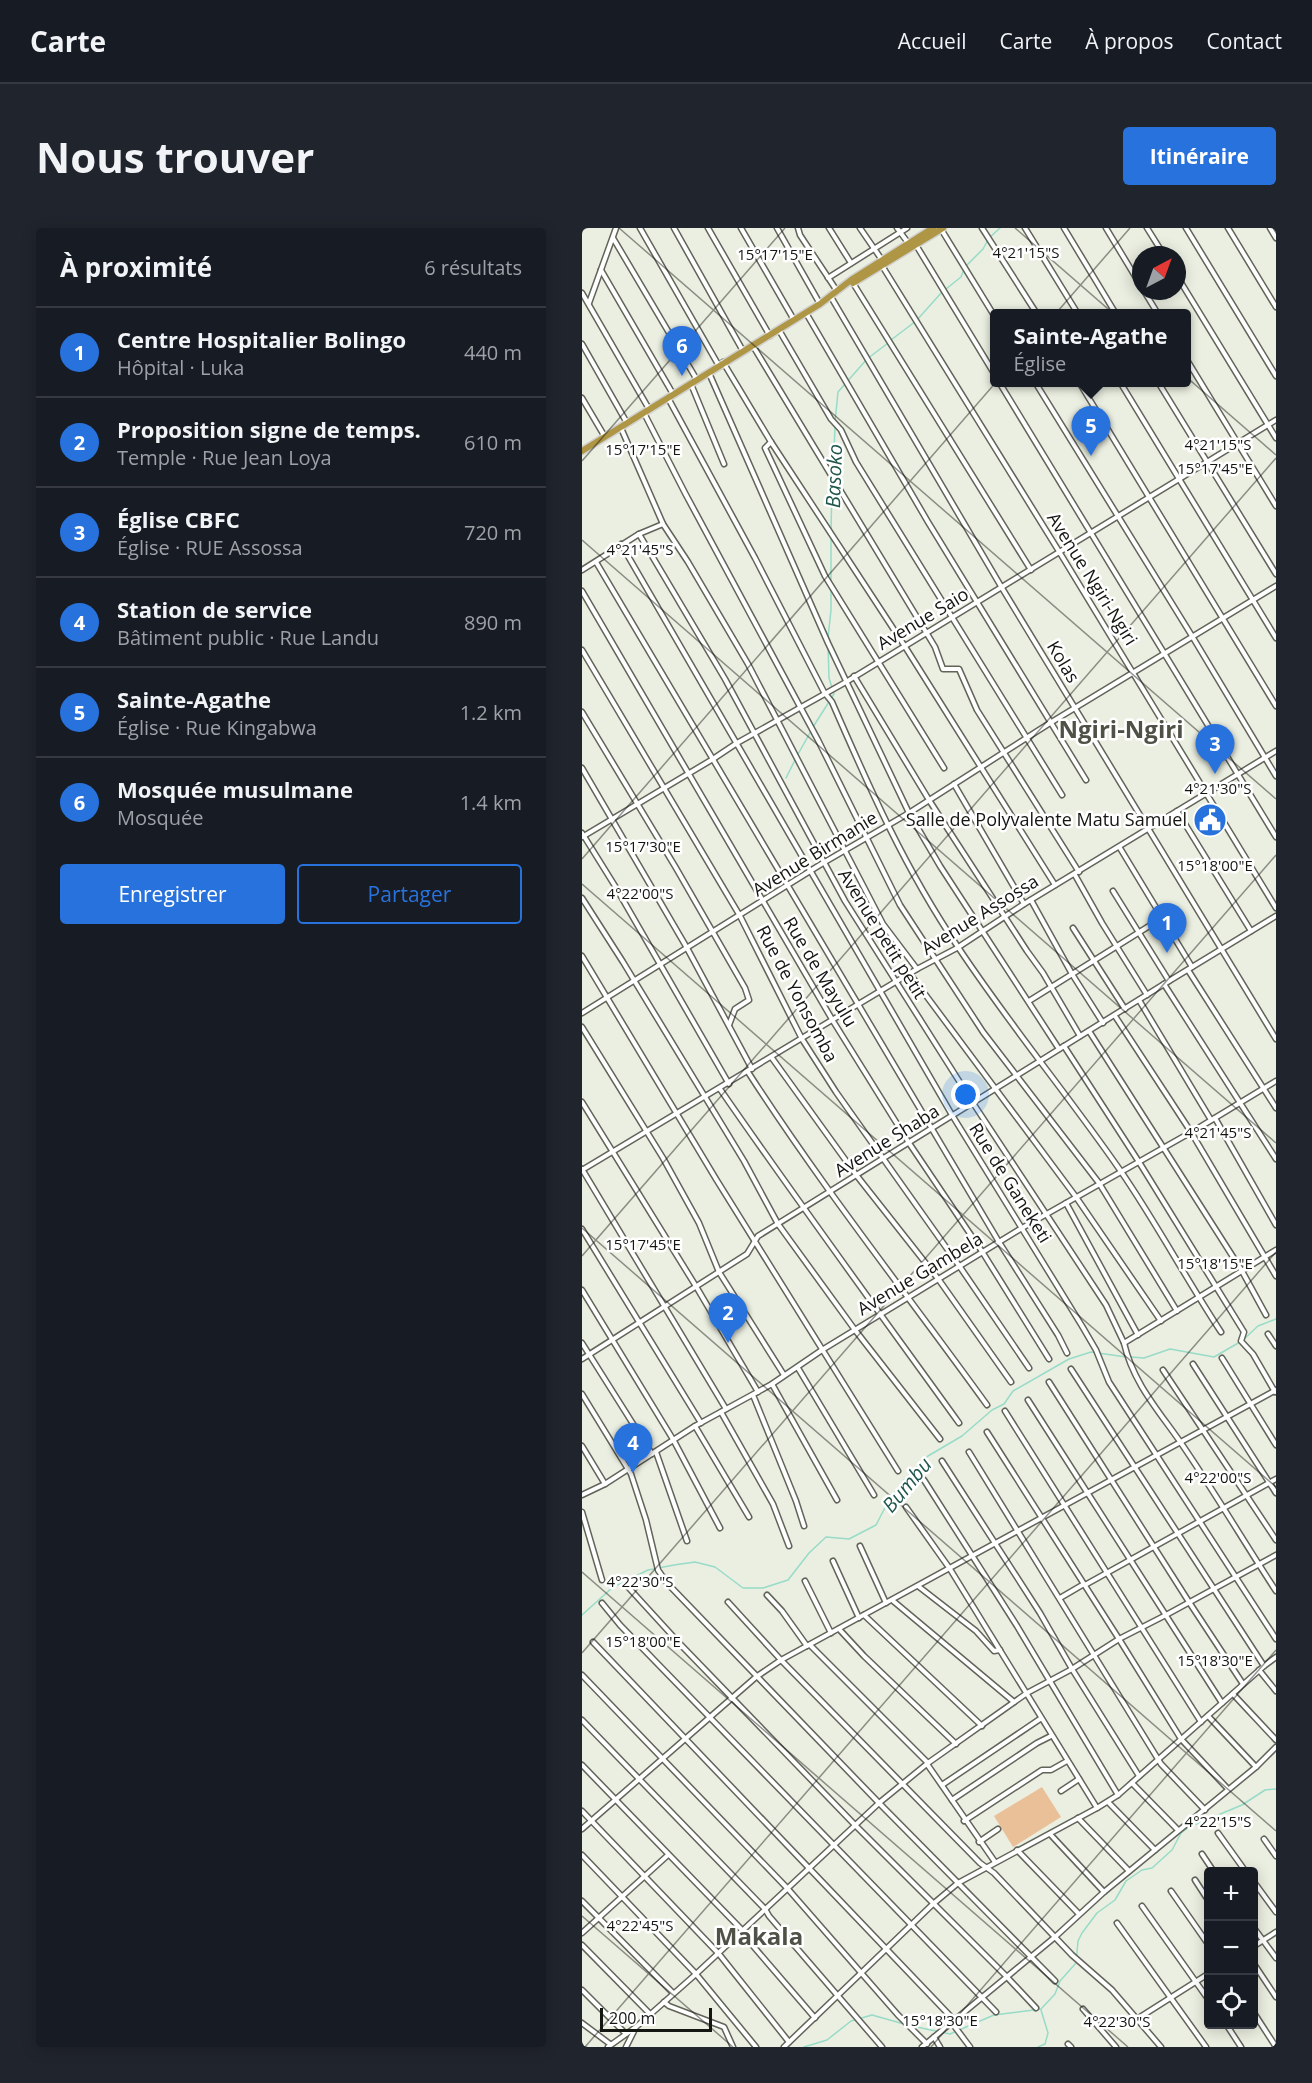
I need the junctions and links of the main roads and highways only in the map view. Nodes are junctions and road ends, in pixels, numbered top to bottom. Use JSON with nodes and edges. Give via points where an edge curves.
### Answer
{"nodes":[{"id":1,"x":935,"y":229,"type":"edge"},
{"id":2,"x":882,"y":263,"type":"junction"},
{"id":3,"x":835,"y":293,"type":"junction"},
{"id":4,"x":582,"y":451,"type":"edge"}],
"edges":[{"from":1,"to":2,"type":"highway"},
{"from":2,"to":3,"type":"highway"},
{"from":2,"to":3,"type":"highway"},
{"from":3,"to":4,"type":"highway"}]}
